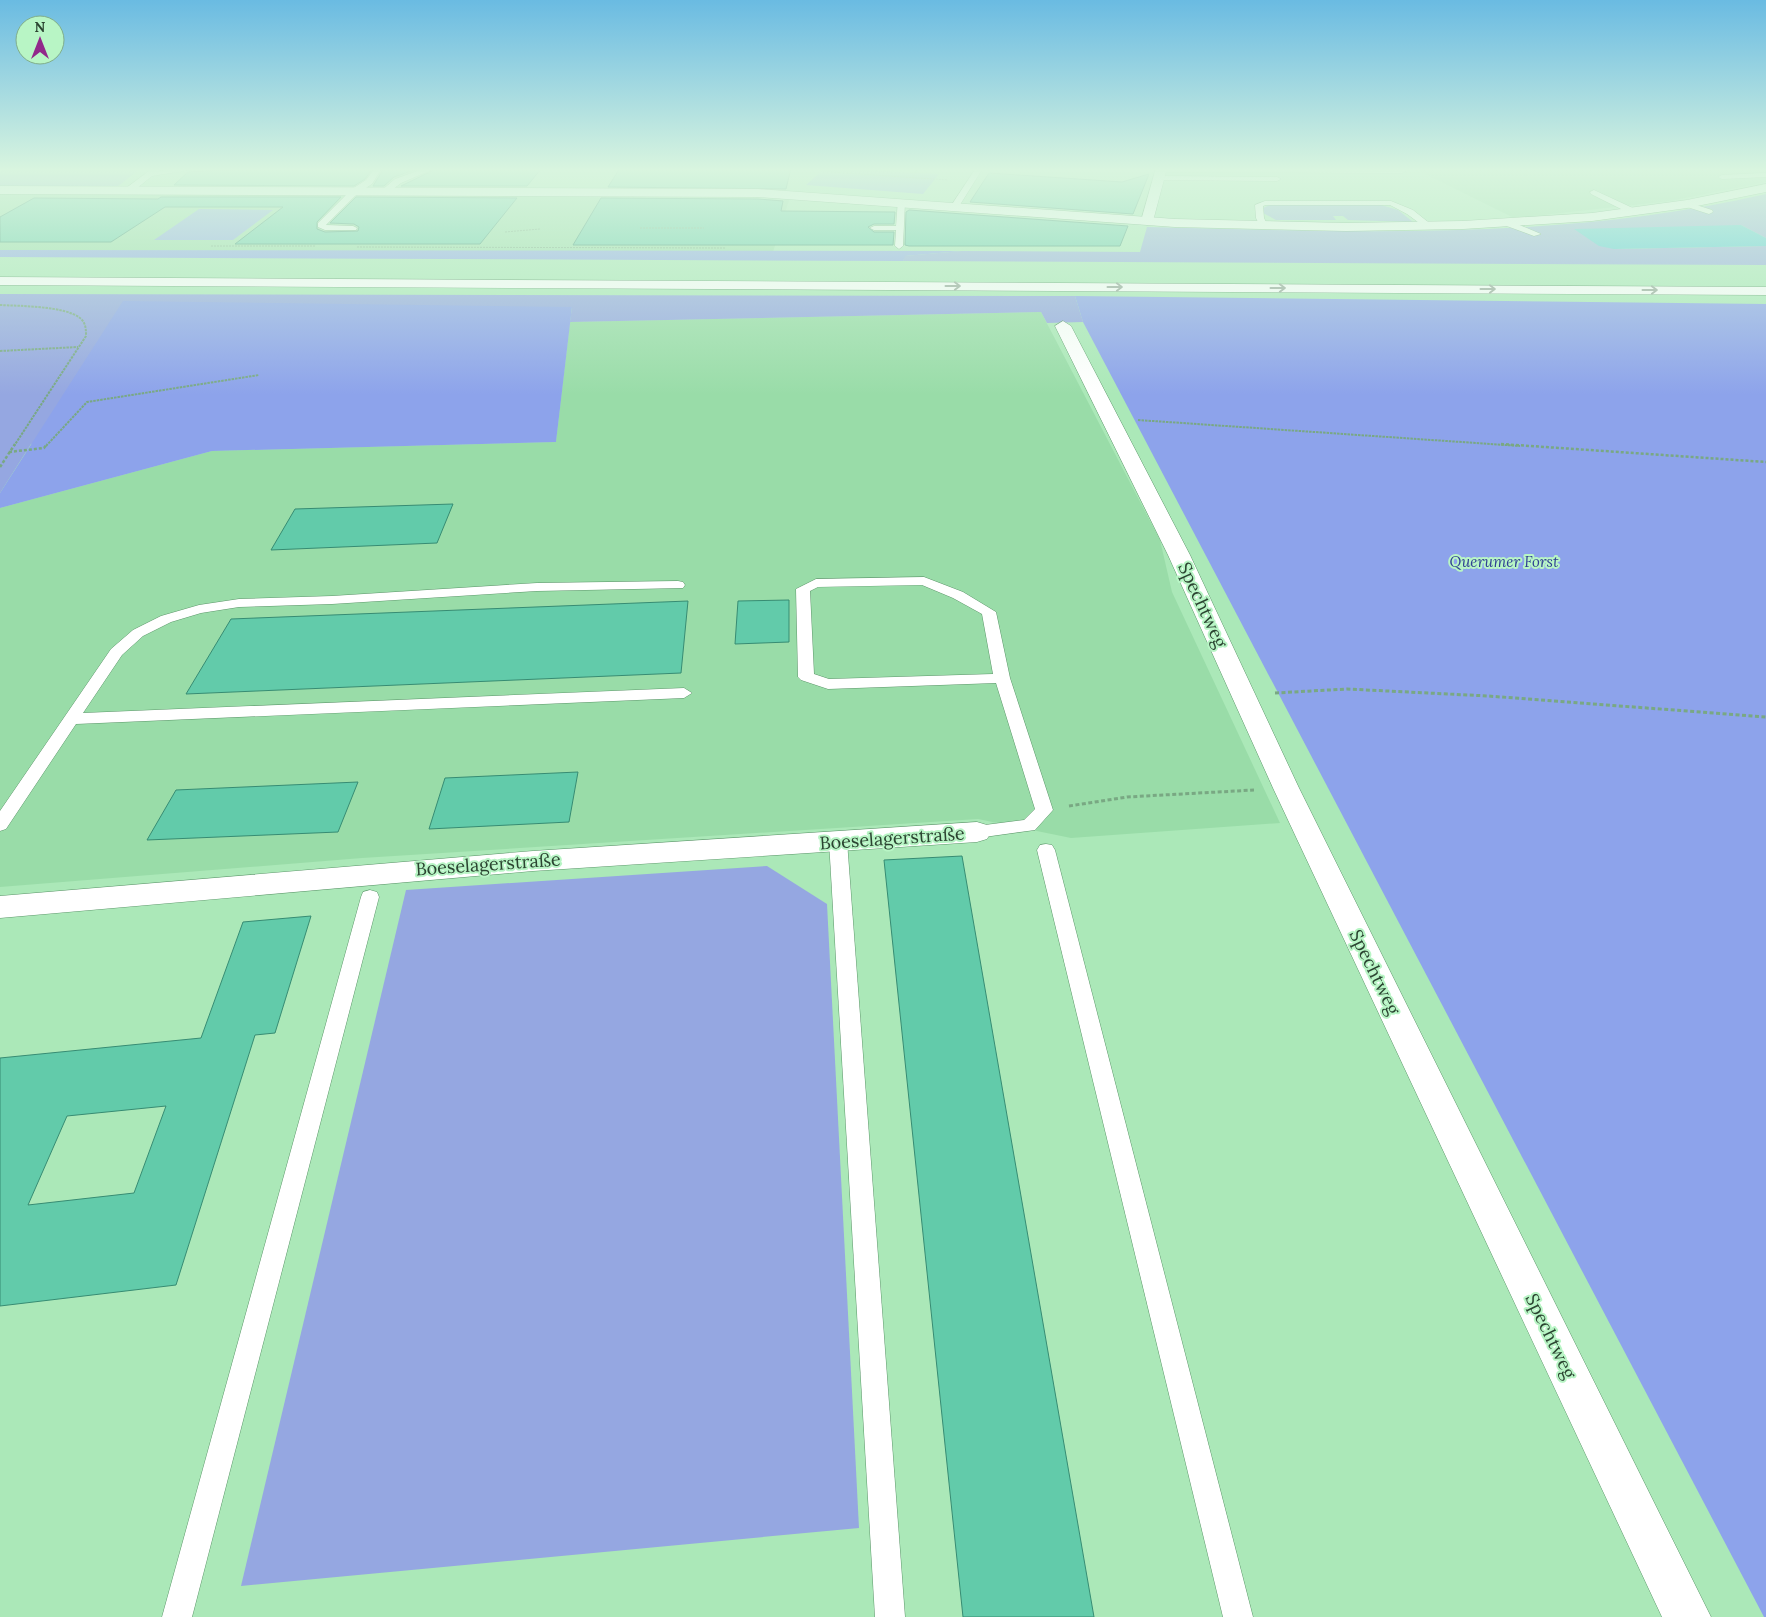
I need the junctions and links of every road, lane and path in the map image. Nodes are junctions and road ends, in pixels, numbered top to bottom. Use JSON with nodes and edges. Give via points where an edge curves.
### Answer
{"nodes":[{"id":1,"x":211,"y":246,"type":"dead end"},
{"id":2,"x":320,"y":246,"type":"dead end"},
{"id":3,"x":350,"y":247,"type":"dead end"},
{"id":4,"x":726,"y":248,"type":"dead end"},
{"id":5,"x":0,"y":281,"type":"edge"},
{"id":6,"x":1766,"y":291,"type":"edge"},
{"id":7,"x":0,"y":305,"type":"edge"},
{"id":8,"x":1063,"y":326,"type":"dead end"},
{"id":9,"x":78,"y":346,"type":"junction"},
{"id":10,"x":0,"y":351,"type":"edge"},
{"id":11,"x":259,"y":375,"type":"dead end"},
{"id":12,"x":1111,"y":418,"type":"junction"},
{"id":13,"x":9,"y":452,"type":"junction"},
{"id":14,"x":1766,"y":462,"type":"edge"},
{"id":15,"x":0,"y":468,"type":"edge"},
{"id":16,"x":678,"y":585,"type":"dead end"},
{"id":17,"x":1002,"y":678,"type":"junction"},
{"id":18,"x":684,"y":693,"type":"dead end"},
{"id":19,"x":1246,"y":695,"type":"junction"},
{"id":20,"x":1766,"y":717,"type":"edge"},
{"id":21,"x":70,"y":719,"type":"junction"},
{"id":22,"x":1286,"y":788,"type":"junction"},
{"id":23,"x":1044,"y":810,"type":"junction"},
{"id":24,"x":0,"y":825,"type":"edge"},
{"id":25,"x":977,"y":832,"type":"joint"},
{"id":26,"x":838,"y":841,"type":"junction"},
{"id":27,"x":1046,"y":850,"type":"dead end"},
{"id":28,"x":370,"y":897,"type":"dead end"},
{"id":29,"x":0,"y":907,"type":"edge"},
{"id":30,"x":177,"y":1617,"type":"edge"},
{"id":31,"x":890,"y":1617,"type":"edge"},
{"id":32,"x":1238,"y":1617,"type":"edge"},
{"id":33,"x":1687,"y":1617,"type":"edge"}],
"edges":[{"from":1,"to":2,"type":"path"},
{"from":3,"to":4,"type":"path"},
{"from":5,"to":6,"type":"main road","one_way":true},
{"from":7,"to":9,"type":"path","via":[[54,309],[80,318],[86,326],[86,336]]},
{"from":8,"to":12,"type":"main road","name":"Spechtweg"},
{"from":9,"to":10,"type":"path"},
{"from":9,"to":13,"type":"path"},
{"from":11,"to":13,"type":"path","via":[[87,402],[44,448]]},
{"from":12,"to":14,"type":"path"},
{"from":12,"to":19,"type":"main road","name":"Spechtweg","via":[[1175,543]]},
{"from":13,"to":15,"type":"path"},
{"from":16,"to":21,"type":"lane","via":[[537,587],[239,603],[199,609],[166,619],[138,633],[116,652]]},
{"from":17,"to":17,"type":"lane","via":[[828,684],[806,677],[803,589],[816,583],[902,580],[924,581],[958,595],[989,612]]},
{"from":17,"to":23,"type":"lane"},
{"from":18,"to":21,"type":"lane"},
{"from":19,"to":20,"type":"path","via":[[1347,689]]},
{"from":19,"to":22,"type":"main road","name":"Spechtweg"},
{"from":21,"to":24,"type":"lane"},
{"from":22,"to":23,"type":"path","via":[[1127,797]]},
{"from":22,"to":33,"type":"main road","name":"Spechtweg"},
{"from":23,"to":25,"type":"lane","via":[[1029,826]]},
{"from":25,"to":26,"type":"main road","name":"Boeselagerstraße"},
{"from":26,"to":29,"type":"main road","name":"Boeselagerstraße","via":[[379,872]]},
{"from":26,"to":31,"type":"lane"},
{"from":27,"to":32,"type":"lane"},
{"from":28,"to":30,"type":"lane"}]}
